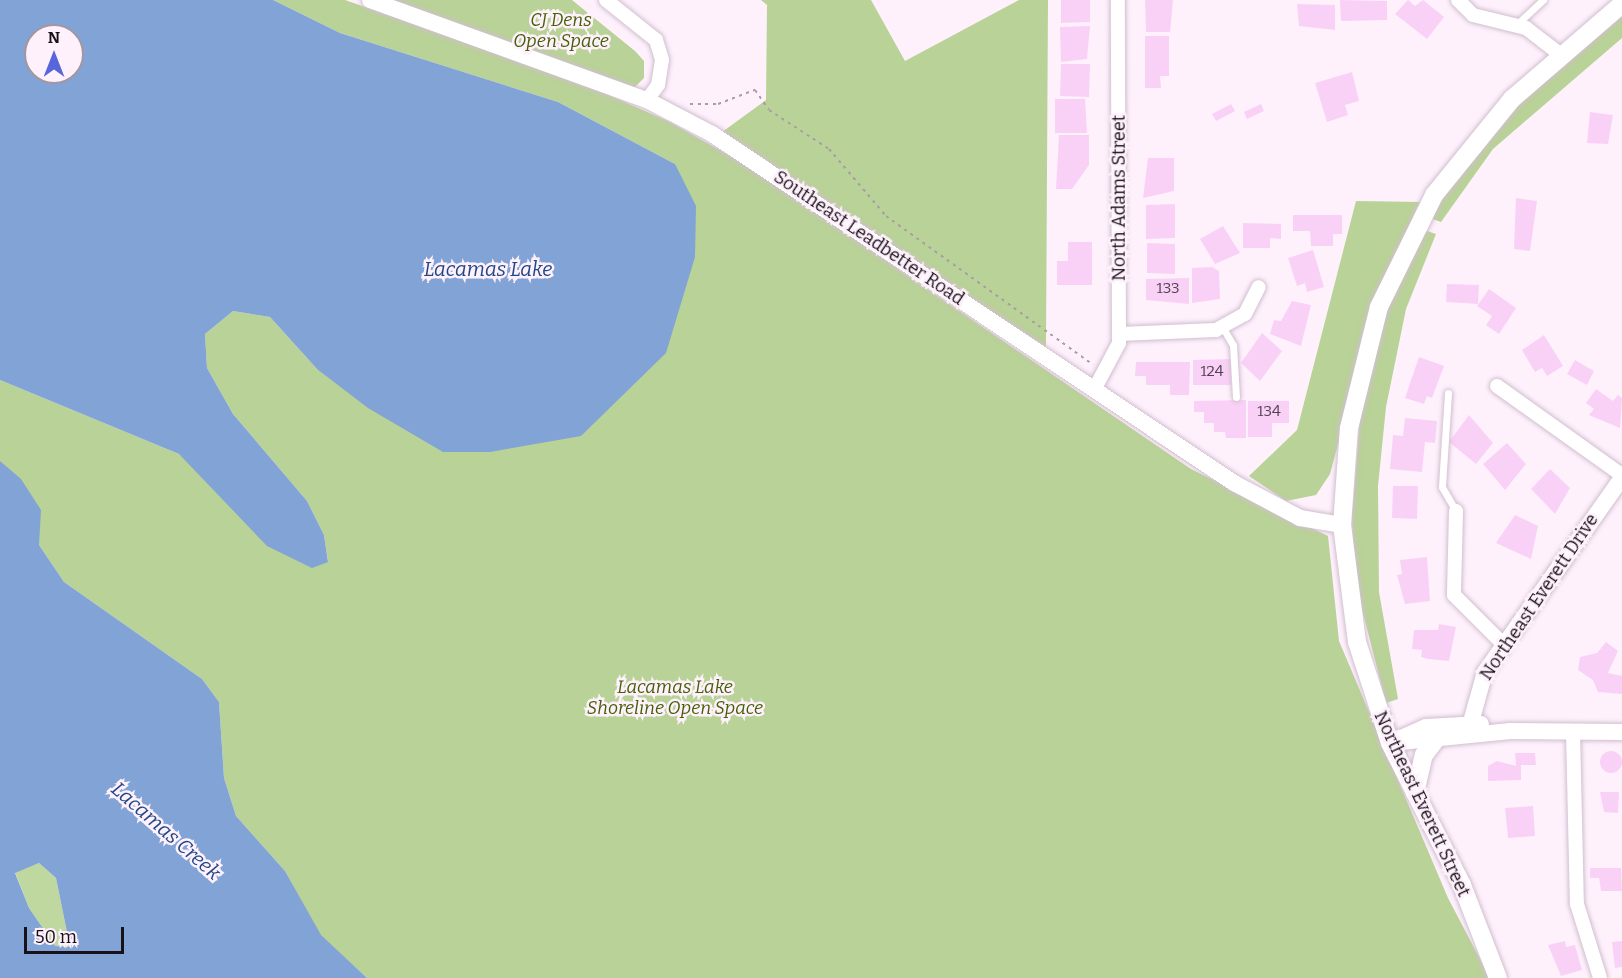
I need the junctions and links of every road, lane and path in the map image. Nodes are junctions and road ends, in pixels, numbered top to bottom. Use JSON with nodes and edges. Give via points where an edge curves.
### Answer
{"nodes":[{"id":1,"x":370,"y":0,"type":"edge"},
{"id":2,"x":606,"y":0,"type":"edge"},
{"id":3,"x":1118,"y":0,"type":"edge"},
{"id":4,"x":1458,"y":0,"type":"edge"},
{"id":5,"x":1544,"y":0,"type":"edge"},
{"id":6,"x":1622,"y":4,"type":"edge"},
{"id":7,"x":1516,"y":25,"type":"junction"},
{"id":8,"x":1561,"y":55,"type":"junction"},
{"id":9,"x":646,"y":100,"type":"junction"},
{"id":10,"x":677,"y":115,"type":"junction"},
{"id":11,"x":1259,"y":288,"type":"dead end"},
{"id":12,"x":1223,"y":328,"type":"junction"},
{"id":13,"x":1119,"y":334,"type":"junction"},
{"id":14,"x":1105,"y":373,"type":"junction"},
{"id":15,"x":1497,"y":386,"type":"dead end"},
{"id":16,"x":1094,"y":390,"type":"junction"},
{"id":17,"x":1448,"y":393,"type":"dead end"},
{"id":18,"x":1236,"y":397,"type":"dead end"},
{"id":19,"x":1622,"y":477,"type":"edge"},
{"id":20,"x":1456,"y":511,"type":"joint"},
{"id":21,"x":1342,"y":525,"type":"junction"},
{"id":22,"x":1503,"y":644,"type":"junction"},
{"id":23,"x":1471,"y":722,"type":"junction"},
{"id":24,"x":1510,"y":731,"type":"junction"},
{"id":25,"x":1573,"y":732,"type":"junction"},
{"id":26,"x":1622,"y":732,"type":"edge"},
{"id":27,"x":1437,"y":738,"type":"junction"},
{"id":28,"x":1390,"y":743,"type":"junction"},
{"id":29,"x":1415,"y":793,"type":"junction"},
{"id":30,"x":1498,"y":978,"type":"edge"},
{"id":31,"x":1600,"y":978,"type":"edge"}],
"edges":[{"from":1,"to":9,"type":"street","name":"Southeast Leadbetter Road"},
{"from":2,"to":9,"type":"street","via":[[656,40],[662,60],[658,85]]},
{"from":3,"to":13,"type":"street","name":"North Adams Street"},
{"from":4,"to":7,"type":"street","via":[[1473,15]]},
{"from":5,"to":7,"type":"lane"},
{"from":6,"to":8,"type":"main road","name":"Northeast Everett Street"},
{"from":7,"to":8,"type":"street"},
{"from":8,"to":21,"type":"main road","name":"Northeast Everett Street","via":[[1512,99],[1455,165],[1394,270],[1368,339],[1353,400]]},
{"from":9,"to":10,"type":"street","name":"Southeast Leadbetter Road"},
{"from":10,"to":14,"type":"path","via":[[686,104],[718,105],[755,90],[769,110],[830,148],[886,216]]},
{"from":10,"to":16,"type":"street","name":"Southeast Leadbetter Road","via":[[776,175]]},
{"from":11,"to":12,"type":"street","via":[[1245,314]]},
{"from":12,"to":13,"type":"street"},
{"from":12,"to":18,"type":"lane","via":[[1233,345]]},
{"from":13,"to":14,"type":"street","name":"North Adams Street"},
{"from":14,"to":16,"type":"street","name":"North Adams Street"},
{"from":15,"to":19,"type":"street"},
{"from":16,"to":21,"type":"street","name":"Southeast Leadbetter Road","via":[[1264,501],[1320,525]]},
{"from":17,"to":20,"type":"lane","via":[[1442,487]]},
{"from":19,"to":22,"type":"street","name":"Northeast Everett Drive"},
{"from":20,"to":22,"type":"street","via":[[1454,595]]},
{"from":21,"to":28,"type":"main road","name":"Northeast Everett Street","via":[[1357,642]]},
{"from":22,"to":23,"type":"street","name":"Northeast Everett Drive","via":[[1479,684]]},
{"from":23,"to":24,"type":"street"},
{"from":23,"to":28,"type":"street","via":[[1406,732]]},
{"from":24,"to":25,"type":"street"},
{"from":24,"to":27,"type":"street"},
{"from":25,"to":26,"type":"street"},
{"from":25,"to":31,"type":"street","via":[[1577,904]]},
{"from":27,"to":28,"type":"street"},
{"from":27,"to":29,"type":"main road","via":[[1425,755]]},
{"from":28,"to":29,"type":"main road","name":"Northeast Everett Street"},
{"from":29,"to":30,"type":"main road","name":"Northeast Everett Street","via":[[1462,885]]}]}
